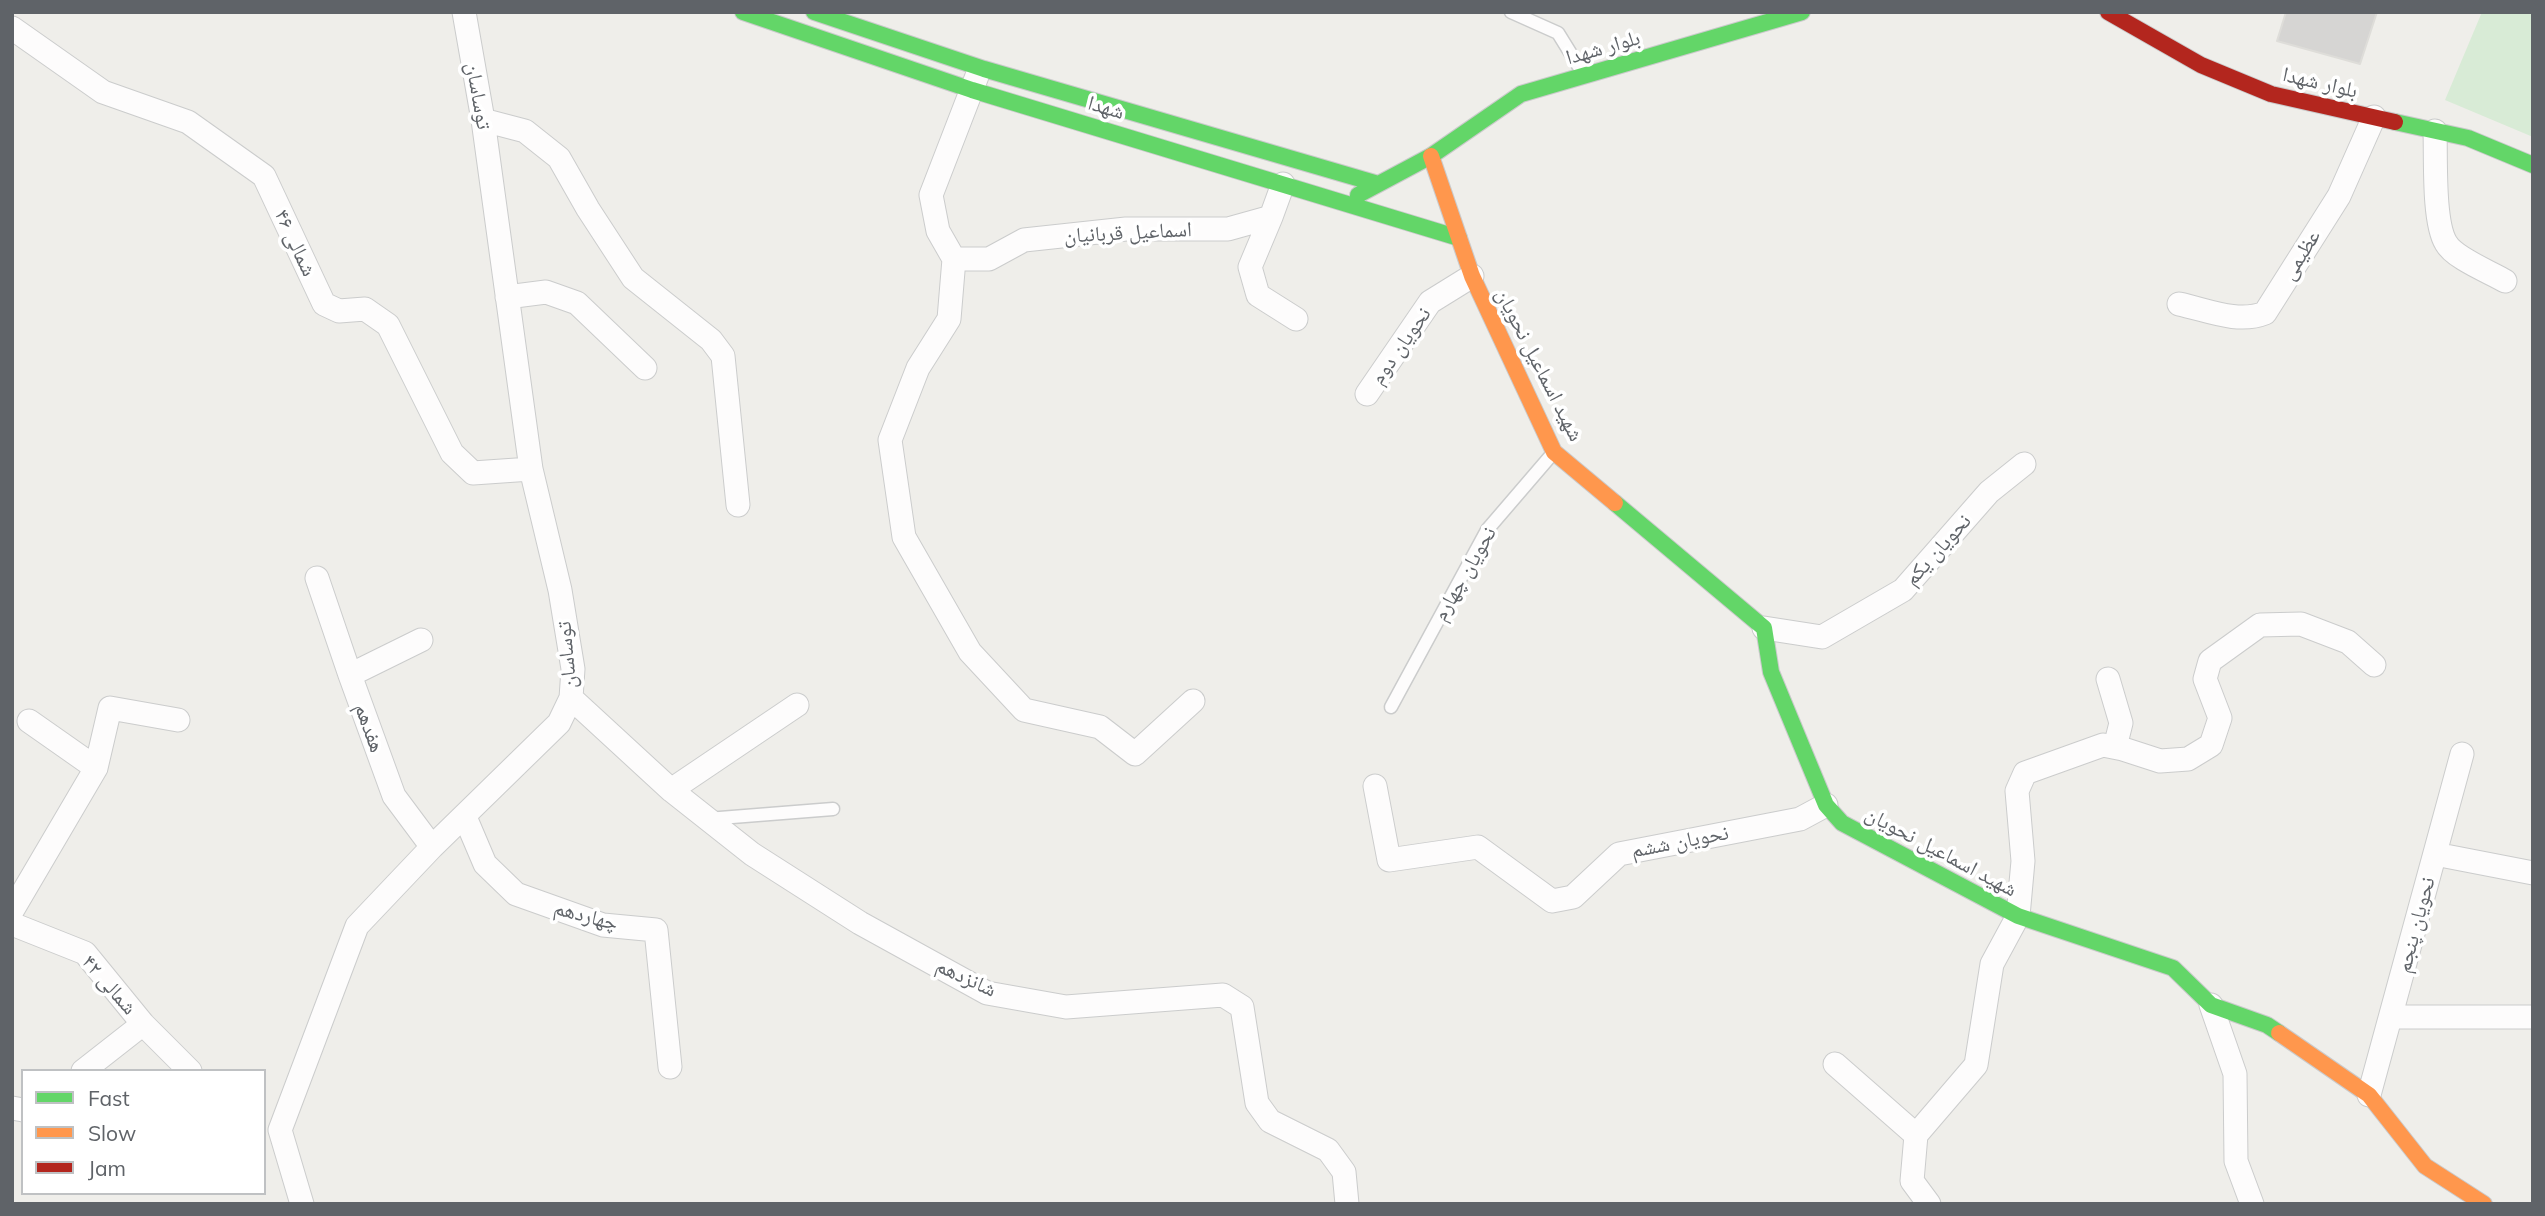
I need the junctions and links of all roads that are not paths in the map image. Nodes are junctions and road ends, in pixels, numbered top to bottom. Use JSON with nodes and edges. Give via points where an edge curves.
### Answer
{"nodes":[{"id":1,"x":464,"y":12,"type":"edge"},
{"id":2,"x":743,"y":12,"type":"edge"},
{"id":3,"x":814,"y":12,"type":"edge"},
{"id":4,"x":1511,"y":12,"type":"edge"},
{"id":5,"x":1802,"y":12,"type":"edge"},
{"id":6,"x":2108,"y":12,"type":"edge"},
{"id":7,"x":12,"y":28,"type":"edge"},
{"id":8,"x":980,"y":67,"type":"junction"},
{"id":9,"x":1584,"y":76,"type":"junction"},
{"id":10,"x":972,"y":90,"type":"junction"},
{"id":11,"x":2374,"y":117,"type":"junction"},
{"id":12,"x":482,"y":120,"type":"junction"},
{"id":13,"x":2435,"y":131,"type":"junction"},
{"id":14,"x":1431,"y":156,"type":"junction"},
{"id":15,"x":2533,"y":165,"type":"edge"},
{"id":16,"x":1283,"y":184,"type":"junction"},
{"id":17,"x":1378,"y":184,"type":"junction"},
{"id":18,"x":1345,"y":202,"type":"junction"},
{"id":19,"x":1271,"y":217,"type":"junction"},
{"id":20,"x":1459,"y":238,"type":"junction"},
{"id":21,"x":954,"y":259,"type":"junction"},
{"id":22,"x":1472,"y":276,"type":"junction"},
{"id":23,"x":2505,"y":281,"type":"dead end"},
{"id":24,"x":507,"y":297,"type":"junction"},
{"id":25,"x":2179,"y":304,"type":"dead end"},
{"id":26,"x":1296,"y":319,"type":"dead end"},
{"id":27,"x":645,"y":368,"type":"dead end"},
{"id":28,"x":1367,"y":394,"type":"dead end"},
{"id":29,"x":1554,"y":452,"type":"junction"},
{"id":30,"x":2025,"y":464,"type":"dead end"},
{"id":31,"x":531,"y":469,"type":"junction"},
{"id":32,"x":738,"y":505,"type":"dead end"},
{"id":33,"x":317,"y":578,"type":"dead end"},
{"id":34,"x":1765,"y":628,"type":"junction"},
{"id":35,"x":421,"y":640,"type":"dead end"},
{"id":36,"x":2374,"y":665,"type":"dead end"},
{"id":37,"x":350,"y":675,"type":"junction"},
{"id":38,"x":2108,"y":679,"type":"dead end"},
{"id":39,"x":571,"y":698,"type":"junction"},
{"id":40,"x":1193,"y":701,"type":"dead end"},
{"id":41,"x":797,"y":705,"type":"dead end"},
{"id":42,"x":1391,"y":707,"type":"dead end"},
{"id":43,"x":178,"y":720,"type":"dead end"},
{"id":44,"x":29,"y":721,"type":"dead end"},
{"id":45,"x":2115,"y":747,"type":"junction"},
{"id":46,"x":2462,"y":754,"type":"dead end"},
{"id":47,"x":96,"y":768,"type":"junction"},
{"id":48,"x":1375,"y":786,"type":"dead end"},
{"id":49,"x":671,"y":790,"type":"junction"},
{"id":50,"x":1826,"y":805,"type":"junction"},
{"id":51,"x":832,"y":809,"type":"dead end"},
{"id":52,"x":465,"y":817,"type":"junction"},
{"id":53,"x":707,"y":819,"type":"junction"},
{"id":54,"x":432,"y":848,"type":"junction"},
{"id":55,"x":2435,"y":855,"type":"junction"},
{"id":56,"x":2533,"y":873,"type":"edge"},
{"id":57,"x":12,"y":911,"type":"edge"},
{"id":58,"x":2018,"y":916,"type":"junction"},
{"id":59,"x":12,"y":924,"type":"edge"},
{"id":60,"x":2211,"y":1005,"type":"junction"},
{"id":61,"x":2391,"y":1017,"type":"junction"},
{"id":62,"x":2533,"y":1017,"type":"edge"},
{"id":63,"x":143,"y":1024,"type":"junction"},
{"id":64,"x":1835,"y":1064,"type":"dead end"},
{"id":65,"x":670,"y":1067,"type":"dead end"},
{"id":66,"x":86,"y":1069,"type":"edge"},
{"id":67,"x":188,"y":1069,"type":"edge"},
{"id":68,"x":2369,"y":1095,"type":"junction"},
{"id":69,"x":272,"y":1130,"type":"edge"},
{"id":70,"x":1916,"y":1135,"type":"junction"},
{"id":71,"x":1353,"y":1200,"type":"edge"},
{"id":72,"x":302,"y":1204,"type":"edge"},
{"id":73,"x":1929,"y":1204,"type":"edge"},
{"id":74,"x":2252,"y":1204,"type":"edge"},
{"id":75,"x":2484,"y":1204,"type":"edge"}],
"edges":[{"from":1,"to":12,"type":"street","name":"توساسان"},
{"from":2,"to":10,"type":"main road","name":"شهدا"},
{"from":3,"to":8,"type":"main road","name":"شهدا"},
{"from":4,"to":9,"type":"lane","via":[[1558,33]]},
{"from":5,"to":9,"type":"main road","name":"بلوار شهدا"},
{"from":6,"to":11,"type":"main road","name":"بلوار شهدا","via":[[2201,65],[2271,94]]},
{"from":7,"to":31,"type":"street","name":"شمالی ۴۶","via":[[103,92],[188,122],[264,176],[324,304],[339,312],[365,309],[388,326],[452,453],[473,473]]},
{"from":8,"to":10,"type":"street"},
{"from":8,"to":17,"type":"main road","name":"شهدا"},
{"from":9,"to":14,"type":"main road","name":"بلوار شهدا","via":[[1521,94]]},
{"from":10,"to":16,"type":"main road","name":"شهدا"},
{"from":10,"to":21,"type":"street","via":[[931,195],[937,232]]},
{"from":11,"to":13,"type":"main road","name":"بلوار شهدا"},
{"from":11,"to":25,"type":"street","name":"عظیمی","via":[[2339,196],[2265,313],[2240,318]]},
{"from":12,"to":24,"type":"street","name":"توساسان"},
{"from":12,"to":32,"type":"street","via":[[525,131],[559,158],[633,278],[711,340],[723,356]]},
{"from":13,"to":15,"type":"main road","name":"بلوار شهدا","via":[[2468,138]]},
{"from":13,"to":23,"type":"street","via":[[2439,219],[2446,244]]},
{"from":14,"to":17,"type":"main road","name":"بلوار شهدا"},
{"from":14,"to":20,"type":"main road","name":"شهید اسماعیل نحویان"},
{"from":16,"to":18,"type":"main road","name":"شهدا"},
{"from":16,"to":19,"type":"street"},
{"from":17,"to":18,"type":"main road","name":"بلوار شهدا"},
{"from":18,"to":20,"type":"main road","name":"شهدا"},
{"from":19,"to":21,"type":"street","name":"اسماعیل قربانیان","via":[[1228,229],[1126,229],[1024,240],[989,259]]},
{"from":19,"to":26,"type":"street","via":[[1250,267],[1258,295]]},
{"from":20,"to":22,"type":"main road","name":"شهید اسماعیل نحویان"},
{"from":21,"to":40,"type":"street","via":[[949,319],[918,368],[890,440],[904,537],[970,652],[1024,710],[1100,727],[1135,754]]},
{"from":22,"to":28,"type":"street","name":"نحویان دوم","via":[[1430,302]]},
{"from":22,"to":29,"type":"main road","name":"شهید اسماعیل نحویان"},
{"from":24,"to":27,"type":"street","via":[[546,292],[577,303]]},
{"from":24,"to":31,"type":"street","name":"توساسان"},
{"from":29,"to":34,"type":"main road","name":"شهید اسماعیل نحویان"},
{"from":29,"to":42,"type":"lane","name":"نحویان چهارم","via":[[1487,530]]},
{"from":30,"to":34,"type":"street","name":"نحویان یکم","via":[[1989,492],[1903,590],[1822,638]]},
{"from":31,"to":39,"type":"street","name":"توساسان","via":[[560,590],[573,669]]},
{"from":33,"to":37,"type":"street"},
{"from":34,"to":50,"type":"main road","name":"شهید اسماعیل نحویان","via":[[1770,671]]},
{"from":35,"to":37,"type":"street","name":"هفدهم"},
{"from":36,"to":45,"type":"street","via":[[2348,642],[2301,624],[2260,625],[2210,661],[2206,679],[2220,718],[2211,745],[2188,759],[2160,761]]},
{"from":37,"to":54,"type":"street","name":"هفدهم","via":[[394,796]]},
{"from":38,"to":45,"type":"street","via":[[2121,723]]},
{"from":39,"to":49,"type":"street","name":"شانزدهم"},
{"from":39,"to":52,"type":"street","name":"توساسان","via":[[559,723]]},
{"from":41,"to":49,"type":"street"},
{"from":43,"to":47,"type":"street","via":[[110,708]]},
{"from":44,"to":47,"type":"street"},
{"from":45,"to":58,"type":"street","via":[[2103,745],[2025,773],[2017,791],[2023,861]]},
{"from":46,"to":55,"type":"street","name":"نحویان پنجم"},
{"from":47,"to":57,"type":"street"},
{"from":48,"to":50,"type":"street","name":"نحویان ششم","via":[[1390,860],[1478,847],[1552,901],[1573,897],[1619,853],[1800,819]]},
{"from":49,"to":53,"type":"street","name":"شانزدهم"},
{"from":50,"to":58,"type":"main road","name":"شهید اسماعیل نحویان","via":[[1842,824]]},
{"from":51,"to":53,"type":"lane"},
{"from":52,"to":54,"type":"street","name":"توساسان"},
{"from":52,"to":65,"type":"street","name":"چهاردهم","via":[[485,864],[516,894],[603,925],[656,930]]},
{"from":53,"to":71,"type":"street","name":"شانزدهم","via":[[752,854],[860,923],[987,993],[1066,1007],[1223,995],[1242,1007],[1257,1103],[1270,1121],[1328,1150],[1344,1172]]},
{"from":54,"to":69,"type":"street","name":"توساسان","via":[[357,926]]},
{"from":55,"to":56,"type":"street"},
{"from":55,"to":61,"type":"street","name":"نحویان پنجم"},
{"from":58,"to":60,"type":"main road","name":"شهید اسماعیل نحویان","via":[[2173,968]]},
{"from":58,"to":70,"type":"street","via":[[1992,964],[1976,1065]]},
{"from":59,"to":63,"type":"street","name":"شمالی ۴۲","via":[[85,953]]},
{"from":60,"to":68,"type":"main road","name":"شهید اسماعیل نحویان","via":[[2267,1025]]},
{"from":60,"to":74,"type":"street","via":[[2235,1074],[2236,1161]]},
{"from":61,"to":62,"type":"street"},
{"from":61,"to":68,"type":"street","name":"نحویان پنجم"},
{"from":63,"to":66,"type":"street"},
{"from":63,"to":67,"type":"street","name":"شمالی ۴۲"},
{"from":64,"to":70,"type":"street"},
{"from":68,"to":75,"type":"main road","name":"شهید اسماعیل نحویان","via":[[2425,1166]]},
{"from":69,"to":72,"type":"street","name":"توساسان"},
{"from":70,"to":73,"type":"street","via":[[1912,1181]]}]}
